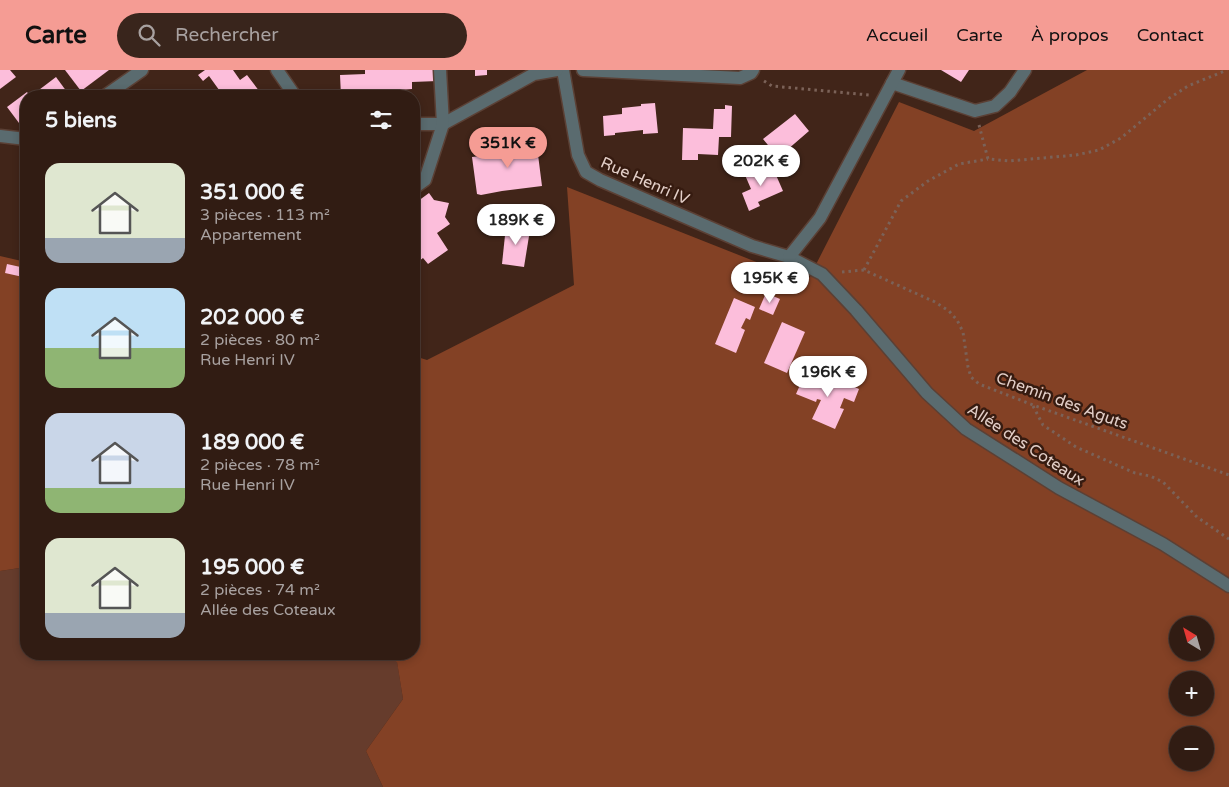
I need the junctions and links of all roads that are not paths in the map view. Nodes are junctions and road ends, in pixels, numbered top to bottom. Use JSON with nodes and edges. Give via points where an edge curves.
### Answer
{"nodes":[{"id":1,"x":142,"y":70,"type":"edge"},
{"id":2,"x":277,"y":70,"type":"edge"},
{"id":3,"x":440,"y":70,"type":"edge"},
{"id":4,"x":557,"y":70,"type":"edge"},
{"id":5,"x":563,"y":70,"type":"edge"},
{"id":6,"x":583,"y":70,"type":"edge"},
{"id":7,"x":899,"y":70,"type":"edge"},
{"id":8,"x":1025,"y":70,"type":"edge"},
{"id":9,"x":752,"y":72,"type":"edge"},
{"id":10,"x":892,"y":83,"type":"junction"},
{"id":11,"x":114,"y":90,"type":"edge"},
{"id":12,"x":291,"y":90,"type":"edge"},
{"id":13,"x":420,"y":124,"type":"edge"},
{"id":14,"x":444,"y":124,"type":"junction"},
{"id":15,"x":0,"y":136,"type":"edge"},
{"id":16,"x":20,"y":138,"type":"edge"},
{"id":17,"x":420,"y":184,"type":"edge"},
{"id":18,"x":789,"y":257,"type":"junction"},
{"id":19,"x":1229,"y":586,"type":"edge"}],
"edges":[{"from":1,"to":11,"type":"street"},
{"from":2,"to":12,"type":"street"},
{"from":3,"to":14,"type":"street"},
{"from":4,"to":14,"type":"street","via":[[534,74]]},
{"from":5,"to":18,"type":"street","name":"Rue Henri IV","via":[[578,155],[586,172],[744,242]]},
{"from":6,"to":9,"type":"street","via":[[740,78]]},
{"from":7,"to":10,"type":"street"},
{"from":8,"to":10,"type":"street","via":[[1010,92],[995,106],[975,111]]},
{"from":10,"to":18,"type":"street","via":[[820,218]]},
{"from":13,"to":14,"type":"street"},
{"from":14,"to":17,"type":"street","via":[[425,180]]},
{"from":15,"to":16,"type":"street"},
{"from":18,"to":19,"type":"street","name":"Allée des Coteaux","via":[[822,274],[928,393],[966,429],[1059,488],[1164,544]]}]}
